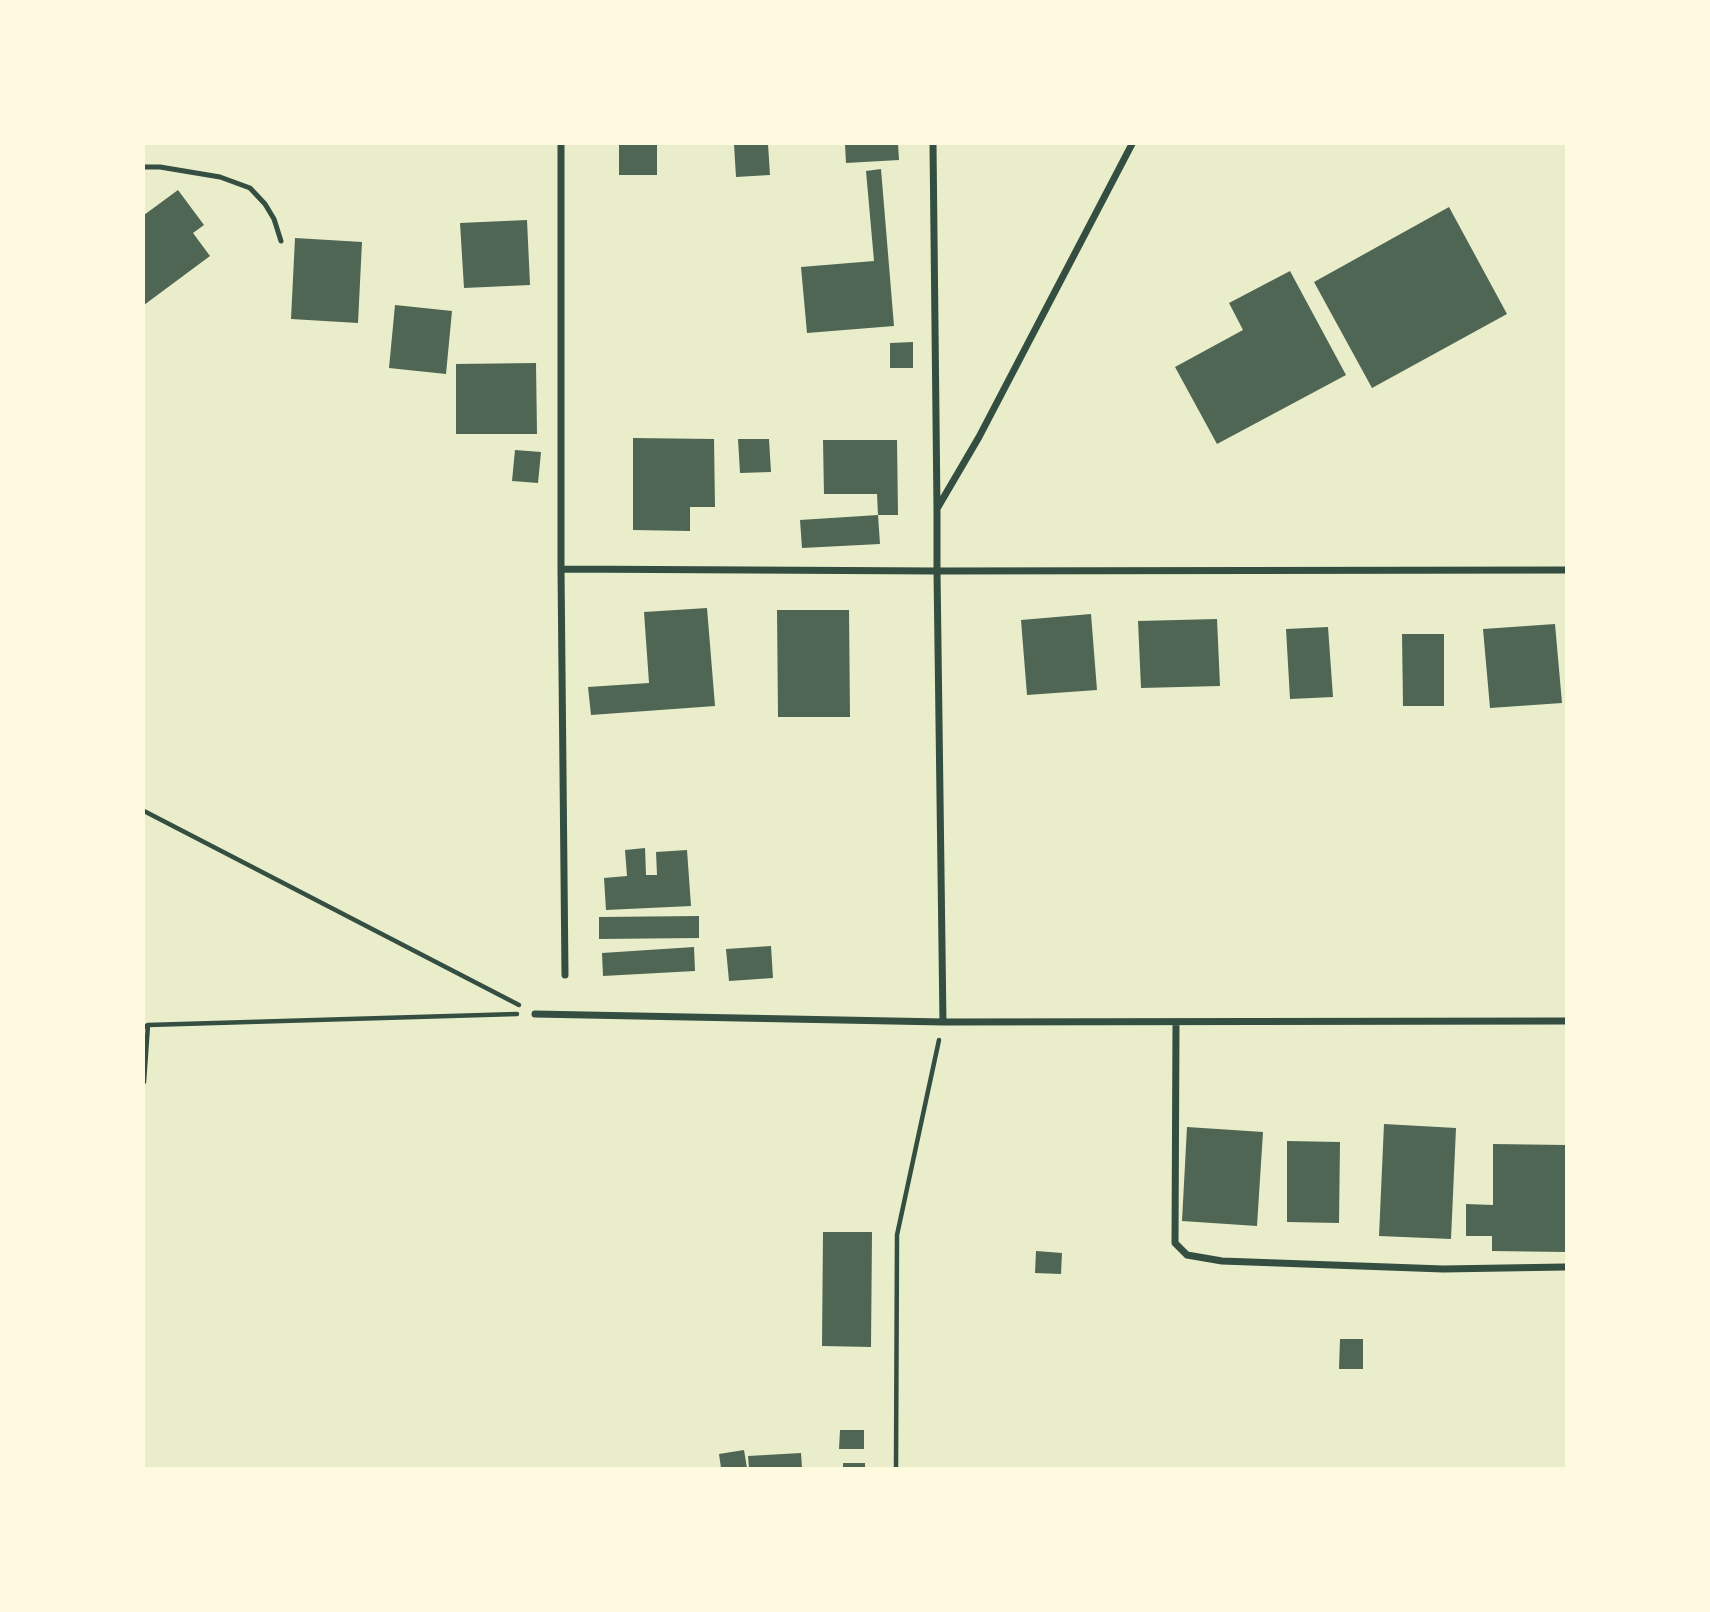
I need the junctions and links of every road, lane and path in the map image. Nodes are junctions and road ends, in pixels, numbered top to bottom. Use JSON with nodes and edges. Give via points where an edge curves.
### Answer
{"nodes":[{"id":1,"x":561,"y":144,"type":"edge"},
{"id":2,"x":933,"y":144,"type":"edge"},
{"id":3,"x":1132,"y":144,"type":"edge"},
{"id":4,"x":144,"y":167,"type":"edge"},
{"id":5,"x":281,"y":241,"type":"dead end"},
{"id":6,"x":937,"y":509,"type":"junction"},
{"id":7,"x":561,"y":569,"type":"junction"},
{"id":8,"x":1566,"y":570,"type":"edge"},
{"id":9,"x":937,"y":571,"type":"junction"},
{"id":10,"x":144,"y":811,"type":"edge"},
{"id":11,"x":565,"y":975,"type":"dead end"},
{"id":12,"x":536,"y":1014,"type":"junction"},
{"id":13,"x":1566,"y":1021,"type":"edge"},
{"id":14,"x":943,"y":1022,"type":"junction"},
{"id":15,"x":1176,"y":1022,"type":"junction"},
{"id":16,"x":146,"y":1026,"type":"edge"},
{"id":17,"x":144,"y":1082,"type":"edge"},
{"id":18,"x":1565,"y":1267,"type":"edge"},
{"id":19,"x":896,"y":1468,"type":"edge"}],
"edges":[{"from":1,"to":7,"type":"street"},
{"from":2,"to":6,"type":"street"},
{"from":3,"to":6,"type":"street"},
{"from":4,"to":5,"type":"lane","via":[[220,177],[250,188],[274,219]]},
{"from":6,"to":9,"type":"street"},
{"from":7,"to":9,"type":"street"},
{"from":7,"to":11,"type":"street"},
{"from":8,"to":9,"type":"street"},
{"from":9,"to":14,"type":"street"},
{"from":10,"to":12,"type":"path"},
{"from":12,"to":14,"type":"street"},
{"from":12,"to":16,"type":"path"},
{"from":13,"to":15,"type":"street"},
{"from":14,"to":15,"type":"street"},
{"from":14,"to":19,"type":"path","via":[[897,1235]]},
{"from":15,"to":18,"type":"street","via":[[1175,1243],[1186,1255],[1222,1261],[1443,1269]]},
{"from":16,"to":17,"type":"path"}]}
